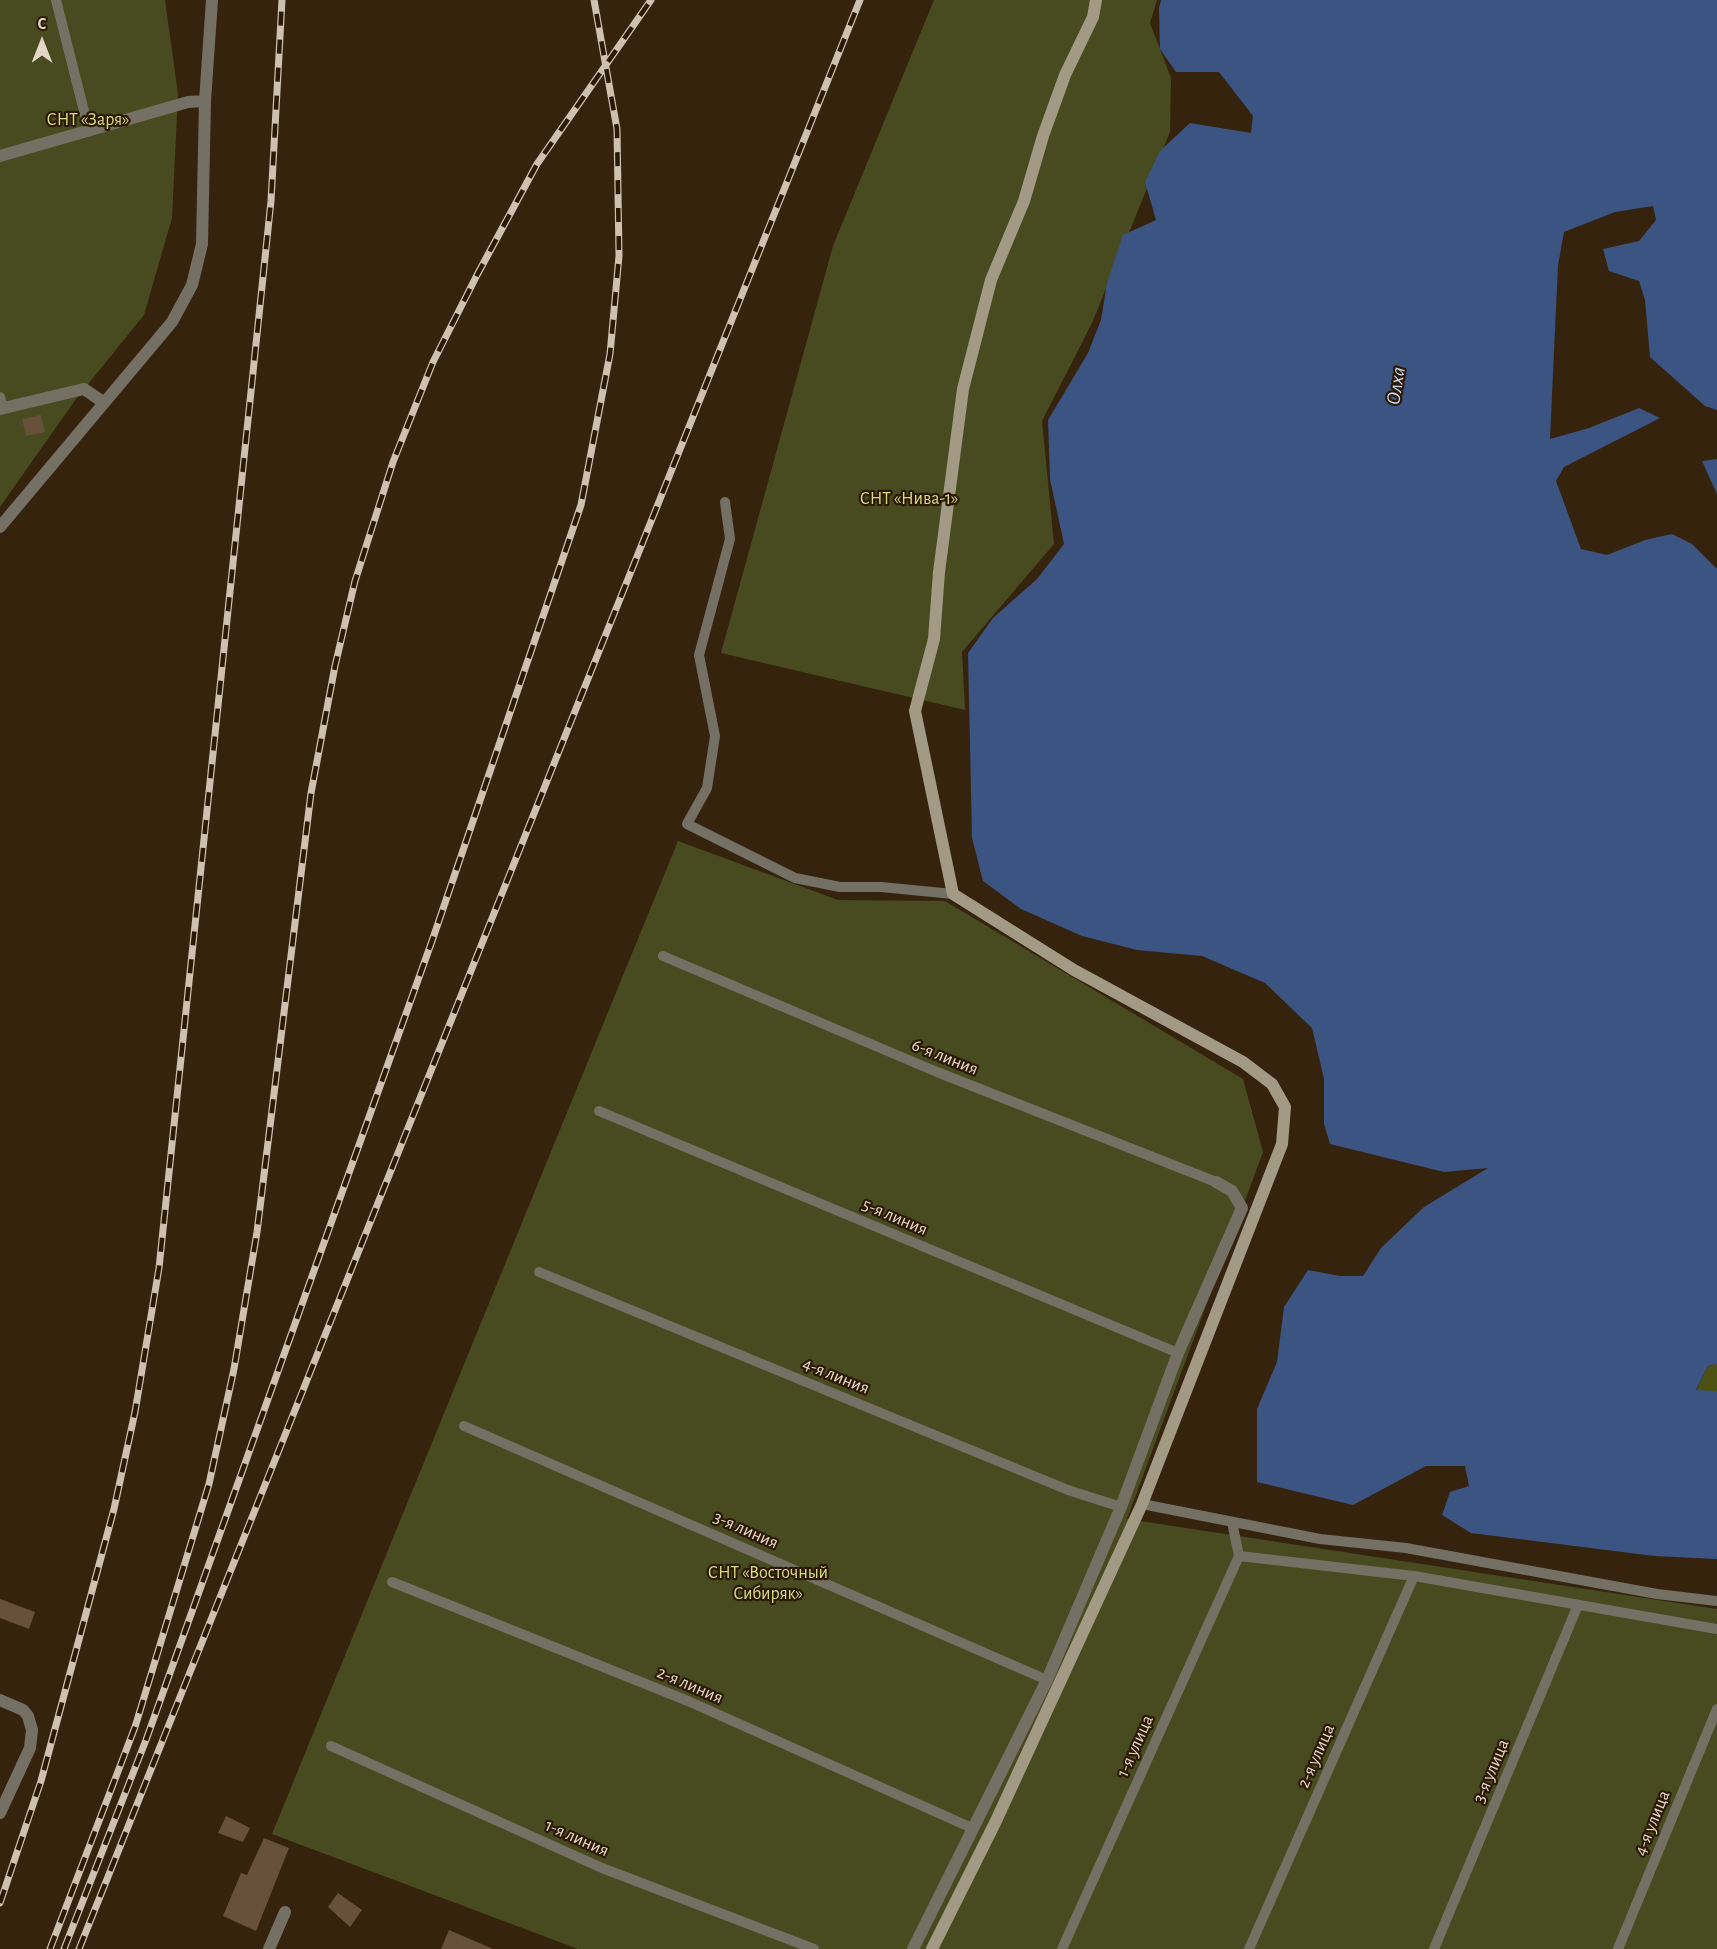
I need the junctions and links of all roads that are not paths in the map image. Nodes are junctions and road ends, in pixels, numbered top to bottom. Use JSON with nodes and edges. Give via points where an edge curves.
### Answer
{"nodes":[{"id":1,"x":56,"y":0,"type":"edge"},
{"id":2,"x":212,"y":0,"type":"edge"},
{"id":3,"x":1096,"y":0,"type":"edge"},
{"id":4,"x":205,"y":101,"type":"junction"},
{"id":5,"x":89,"y":131,"type":"junction"},
{"id":6,"x":0,"y":156,"type":"edge"},
{"id":7,"x":104,"y":402,"type":"junction"},
{"id":8,"x":1,"y":405,"type":"edge"},
{"id":9,"x":725,"y":502,"type":"dead end"},
{"id":10,"x":0,"y":528,"type":"edge"},
{"id":11,"x":953,"y":894,"type":"junction"},
{"id":12,"x":663,"y":956,"type":"dead end"},
{"id":13,"x":598,"y":1111,"type":"dead end"},
{"id":14,"x":1216,"y":1182,"type":"joint"},
{"id":15,"x":539,"y":1272,"type":"dead end"},
{"id":16,"x":1178,"y":1353,"type":"junction"},
{"id":17,"x":464,"y":1426,"type":"dead end"},
{"id":18,"x":1142,"y":1504,"type":"junction"},
{"id":19,"x":1121,"y":1507,"type":"junction"},
{"id":20,"x":1232,"y":1521,"type":"junction"},
{"id":21,"x":1239,"y":1556,"type":"junction"},
{"id":22,"x":1414,"y":1576,"type":"junction"},
{"id":23,"x":392,"y":1582,"type":"dead end"},
{"id":24,"x":1717,"y":1601,"type":"edge"},
{"id":25,"x":1578,"y":1605,"type":"junction"},
{"id":26,"x":1717,"y":1629,"type":"edge"},
{"id":27,"x":1047,"y":1680,"type":"junction"},
{"id":28,"x":0,"y":1700,"type":"edge"},
{"id":29,"x":1717,"y":1709,"type":"edge"},
{"id":30,"x":331,"y":1746,"type":"dead end"},
{"id":31,"x":0,"y":1813,"type":"edge"},
{"id":32,"x":972,"y":1828,"type":"junction"},
{"id":33,"x":285,"y":1912,"type":"dead end"},
{"id":34,"x":270,"y":1949,"type":"edge"},
{"id":35,"x":814,"y":1949,"type":"edge"},
{"id":36,"x":913,"y":1949,"type":"edge"},
{"id":37,"x":932,"y":1949,"type":"edge"},
{"id":38,"x":1062,"y":1949,"type":"edge"},
{"id":39,"x":1249,"y":1949,"type":"edge"},
{"id":40,"x":1434,"y":1949,"type":"edge"},
{"id":41,"x":1618,"y":1949,"type":"edge"}],
"edges":[{"from":1,"to":5,"type":"lane"},
{"from":2,"to":4,"type":"street"},
{"from":3,"to":11,"type":"street","via":[[1093,17],[1065,75],[1024,201],[991,280],[963,389],[934,639],[915,711]]},
{"from":4,"to":5,"type":"street","via":[[188,102]]},
{"from":4,"to":7,"type":"street","via":[[202,244],[192,285],[172,322]]},
{"from":5,"to":6,"type":"street"},
{"from":7,"to":8,"type":"street","via":[[84,389]]},
{"from":7,"to":10,"type":"street"},
{"from":9,"to":11,"type":"lane","via":[[730,539],[699,655],[715,736],[706,788],[687,824],[795,878],[840,887]]},
{"from":11,"to":18,"type":"street","via":[[1074,970],[1242,1062],[1272,1084],[1284,1107],[1282,1144]]},
{"from":12,"to":14,"type":"lane","name":"6-я линия","via":[[937,1072]]},
{"from":13,"to":16,"type":"lane","name":"5-я линия"},
{"from":14,"to":16,"type":"street","via":[[1232,1191],[1242,1208]]},
{"from":15,"to":19,"type":"lane","name":"4-я линия","via":[[1068,1490]]},
{"from":16,"to":19,"type":"street"},
{"from":17,"to":27,"type":"lane","name":"3-я линия"},
{"from":18,"to":20,"type":"lane"},
{"from":18,"to":37,"type":"street","via":[[995,1823]]},
{"from":19,"to":27,"type":"street"},
{"from":20,"to":21,"type":"lane"},
{"from":20,"to":24,"type":"lane","via":[[1320,1539],[1406,1548],[1657,1594]]},
{"from":21,"to":22,"type":"lane"},
{"from":21,"to":38,"type":"lane","name":"1-я улица"},
{"from":22,"to":25,"type":"lane"},
{"from":22,"to":39,"type":"lane","name":"2-я улица"},
{"from":23,"to":32,"type":"lane","name":"2-я линия","via":[[688,1701]]},
{"from":25,"to":26,"type":"lane"},
{"from":25,"to":40,"type":"lane","name":"3-я улица"},
{"from":27,"to":32,"type":"street"},
{"from":28,"to":31,"type":"street","via":[[24,1710],[32,1730],[30,1748]]},
{"from":29,"to":41,"type":"lane","name":"4-я улица"},
{"from":30,"to":35,"type":"lane","name":"1-я линия","via":[[602,1868]]},
{"from":32,"to":36,"type":"street"},
{"from":33,"to":34,"type":"street"}]}
